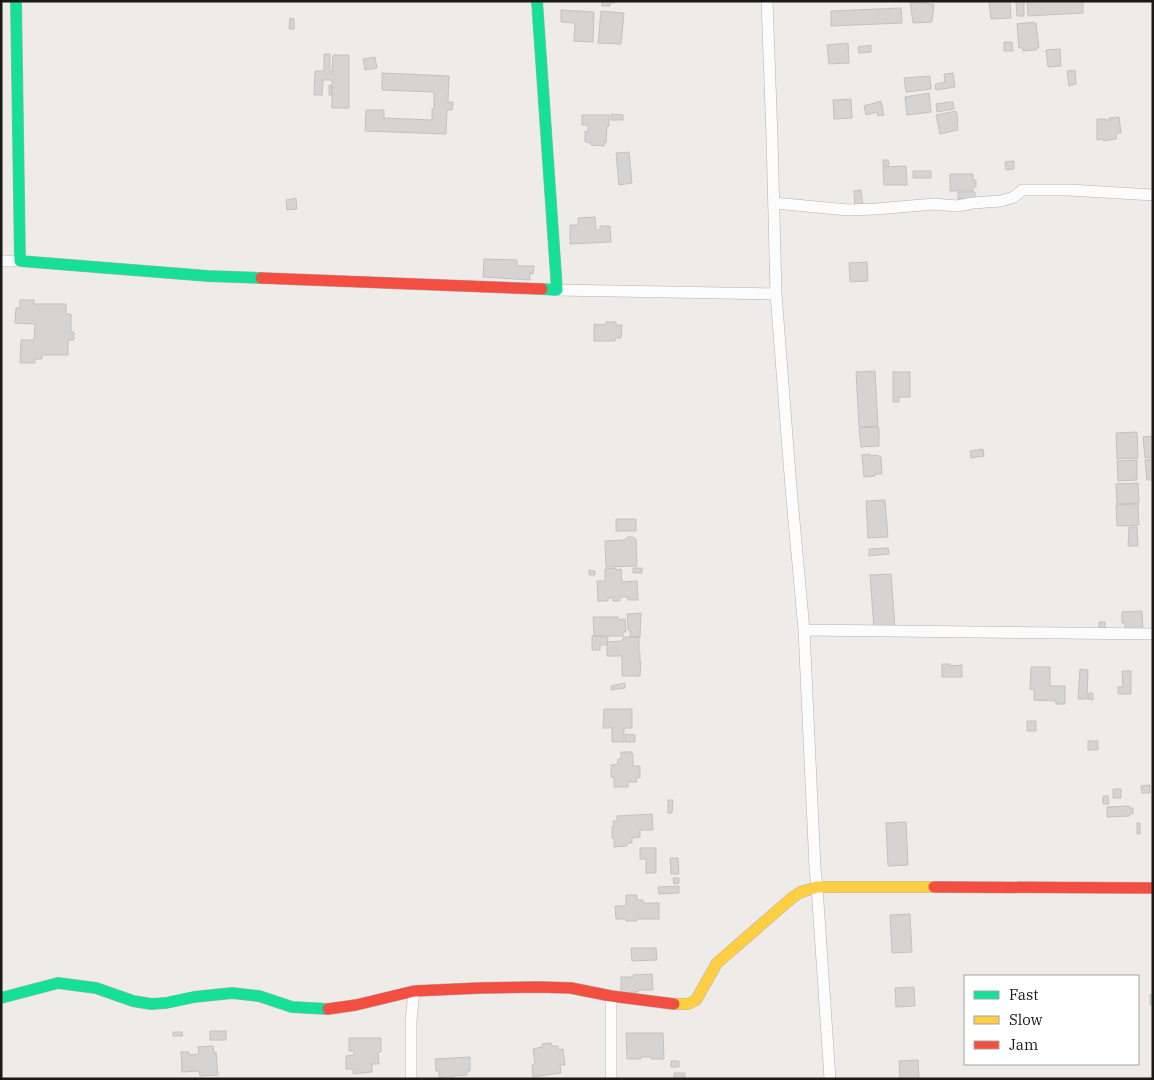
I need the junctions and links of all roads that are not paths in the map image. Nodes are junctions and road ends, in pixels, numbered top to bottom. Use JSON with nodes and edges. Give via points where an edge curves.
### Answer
{"nodes":[{"id":1,"x":16,"y":1,"type":"edge"},
{"id":2,"x":537,"y":1,"type":"edge"},
{"id":3,"x":767,"y":1,"type":"edge"},
{"id":4,"x":1152,"y":198,"type":"edge"},
{"id":5,"x":774,"y":203,"type":"junction"},
{"id":6,"x":1,"y":261,"type":"edge"},
{"id":7,"x":20,"y":261,"type":"junction"},
{"id":8,"x":557,"y":290,"type":"junction"},
{"id":9,"x":776,"y":294,"type":"junction"},
{"id":10,"x":804,"y":630,"type":"junction"},
{"id":11,"x":1153,"y":634,"type":"edge"},
{"id":12,"x":818,"y":887,"type":"junction"},
{"id":13,"x":1153,"y":888,"type":"edge"},
{"id":14,"x":414,"y":991,"type":"junction"},
{"id":15,"x":611,"y":996,"type":"junction"},
{"id":16,"x":1,"y":998,"type":"edge"},
{"id":17,"x":411,"y":1079,"type":"edge"},
{"id":18,"x":610,"y":1079,"type":"edge"},
{"id":19,"x":830,"y":1079,"type":"edge"}],
"edges":[{"from":1,"to":7,"type":"street"},
{"from":2,"to":8,"type":"street"},
{"from":3,"to":5,"type":"street"},
{"from":4,"to":5,"type":"street","via":[[1069,190],[1022,190],[1001,201],[957,206],[934,204],[848,210]]},
{"from":5,"to":9,"type":"street"},
{"from":6,"to":7,"type":"street"},
{"from":7,"to":8,"type":"street","via":[[208,276]]},
{"from":8,"to":9,"type":"street"},
{"from":9,"to":10,"type":"street"},
{"from":10,"to":11,"type":"street"},
{"from":10,"to":12,"type":"street"},
{"from":12,"to":13,"type":"street"},
{"from":12,"to":15,"type":"street","via":[[793,897],[724,956],[693,1002],[677,1004]]},
{"from":12,"to":19,"type":"street"},
{"from":14,"to":15,"type":"street","via":[[539,986]]},
{"from":14,"to":16,"type":"street","via":[[326,1009],[292,1006],[259,996],[232,993],[151,1004],[96,988],[58,983]]},
{"from":14,"to":17,"type":"street"},
{"from":15,"to":18,"type":"street"}]}
